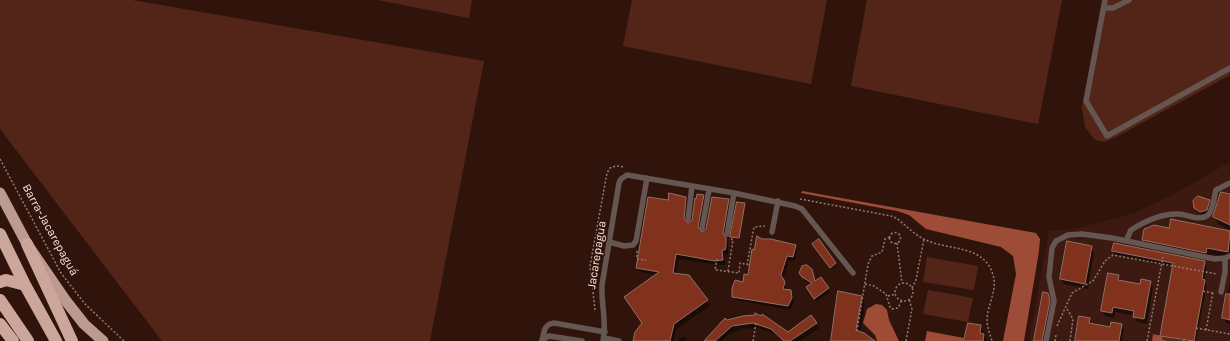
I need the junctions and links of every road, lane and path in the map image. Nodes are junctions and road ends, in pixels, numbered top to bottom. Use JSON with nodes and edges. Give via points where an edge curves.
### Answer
{"nodes":[{"id":1,"x":1105,"y":0,"type":"edge"},
{"id":2,"x":1128,"y":0,"type":"edge"},
{"id":3,"x":1104,"y":8,"type":"junction"},
{"id":4,"x":1230,"y":68,"type":"edge"},
{"id":5,"x":0,"y":158,"type":"edge"},
{"id":6,"x":627,"y":175,"type":"junction"},
{"id":7,"x":647,"y":178,"type":"junction"},
{"id":8,"x":1230,"y":183,"type":"edge"},
{"id":9,"x":692,"y":186,"type":"junction"},
{"id":10,"x":709,"y":190,"type":"junction"},
{"id":11,"x":0,"y":193,"type":"edge"},
{"id":12,"x":734,"y":193,"type":"junction"},
{"id":13,"x":799,"y":199,"type":"dead end"},
{"id":14,"x":778,"y":202,"type":"junction"},
{"id":15,"x":688,"y":219,"type":"dead end"},
{"id":16,"x":702,"y":228,"type":"dead end"},
{"id":17,"x":773,"y":229,"type":"joint"},
{"id":18,"x":0,"y":234,"type":"edge"},
{"id":19,"x":727,"y":234,"type":"joint"},
{"id":20,"x":890,"y":237,"type":"junction"},
{"id":21,"x":924,"y":239,"type":"junction"},
{"id":22,"x":1126,"y":241,"type":"junction"},
{"id":23,"x":609,"y":242,"type":"junction"},
{"id":24,"x":897,"y":243,"type":"junction"},
{"id":25,"x":27,"y":244,"type":"junction"},
{"id":26,"x":633,"y":244,"type":"junction"},
{"id":27,"x":1164,"y":249,"type":"junction"},
{"id":28,"x":1227,"y":257,"type":"edge"},
{"id":29,"x":646,"y":260,"type":"dead end"},
{"id":30,"x":717,"y":260,"type":"dead end"},
{"id":31,"x":1161,"y":264,"type":"junction"},
{"id":32,"x":747,"y":265,"type":"junction"},
{"id":33,"x":750,"y":265,"type":"dead end"},
{"id":34,"x":728,"y":271,"type":"junction"},
{"id":35,"x":1225,"y":272,"type":"junction"},
{"id":36,"x":853,"y":273,"type":"dead end"},
{"id":37,"x":0,"y":282,"type":"edge"},
{"id":38,"x":902,"y":283,"type":"junction"},
{"id":39,"x":865,"y":284,"type":"junction"},
{"id":40,"x":25,"y":285,"type":"junction"},
{"id":41,"x":1214,"y":287,"type":"dead end"},
{"id":42,"x":912,"y":288,"type":"junction"},
{"id":43,"x":1203,"y":291,"type":"dead end"},
{"id":44,"x":1221,"y":292,"type":"dead end"},
{"id":45,"x":1213,"y":293,"type":"junction"},
{"id":46,"x":896,"y":294,"type":"junction"},
{"id":47,"x":888,"y":296,"type":"junction"},
{"id":48,"x":909,"y":299,"type":"junction"},
{"id":49,"x":0,"y":300,"type":"edge"},
{"id":50,"x":902,"y":300,"type":"junction"},
{"id":51,"x":1067,"y":309,"type":"junction"},
{"id":52,"x":596,"y":313,"type":"dead end"},
{"id":53,"x":756,"y":323,"type":"dead end"},
{"id":54,"x":1,"y":324,"type":"edge"},
{"id":55,"x":1196,"y":328,"type":"dead end"},
{"id":56,"x":1206,"y":330,"type":"junction"},
{"id":57,"x":857,"y":331,"type":"dead end"},
{"id":58,"x":605,"y":332,"type":"junction"},
{"id":59,"x":1230,"y":334,"type":"edge"},
{"id":60,"x":542,"y":340,"type":"edge"},
{"id":61,"x":604,"y":340,"type":"edge"},
{"id":62,"x":13,"y":341,"type":"edge"},
{"id":63,"x":28,"y":341,"type":"edge"},
{"id":64,"x":56,"y":341,"type":"edge"},
{"id":65,"x":72,"y":341,"type":"edge"},
{"id":66,"x":104,"y":341,"type":"edge"},
{"id":67,"x":124,"y":341,"type":"edge"},
{"id":68,"x":582,"y":341,"type":"edge"},
{"id":69,"x":619,"y":341,"type":"edge"},
{"id":70,"x":753,"y":341,"type":"edge"},
{"id":71,"x":906,"y":341,"type":"edge"},
{"id":72,"x":992,"y":341,"type":"edge"},
{"id":73,"x":1046,"y":341,"type":"edge"},
{"id":74,"x":1055,"y":341,"type":"edge"},
{"id":75,"x":1070,"y":341,"type":"edge"},
{"id":76,"x":1147,"y":341,"type":"edge"}],
"edges":[{"from":1,"to":3,"type":"lane"},
{"from":2,"to":3,"type":"lane","via":[[1112,8]]},
{"from":3,"to":4,"type":"lane","via":[[1086,101],[1107,136]]},
{"from":5,"to":67,"type":"path","name":"Barra-Jacarepaguá","via":[[61,273],[85,304]]},
{"from":6,"to":7,"type":"lane"},
{"from":6,"to":23,"type":"lane","name":"Jacarepagua","via":[[619,183]]},
{"from":6,"to":52,"type":"path","via":[[629,168],[616,166],[610,168],[607,173],[590,266]]},
{"from":7,"to":9,"type":"lane"},
{"from":7,"to":26,"type":"lane","via":[[636,240]]},
{"from":8,"to":22,"type":"lane","via":[[1216,190],[1210,213],[1205,217],[1165,214],[1131,230]]},
{"from":9,"to":10,"type":"lane"},
{"from":9,"to":15,"type":"lane"},
{"from":10,"to":12,"type":"lane"},
{"from":10,"to":16,"type":"lane"},
{"from":11,"to":25,"type":"highway"},
{"from":12,"to":14,"type":"lane"},
{"from":12,"to":19,"type":"lane"},
{"from":13,"to":21,"type":"path","via":[[891,216]]},
{"from":14,"to":17,"type":"lane"},
{"from":14,"to":36,"type":"lane","via":[[802,209]]},
{"from":17,"to":32,"type":"path","via":[[764,225],[754,227]]},
{"from":18,"to":40,"type":"highway"},
{"from":19,"to":34,"type":"path","via":[[726,238],[733,240]]},
{"from":20,"to":24,"type":"path","via":[[892,242]]},
{"from":20,"to":24,"type":"path","via":[[893,233],[899,233],[901,239]]},
{"from":20,"to":39,"type":"path","via":[[885,239],[882,252],[870,259]]},
{"from":21,"to":42,"type":"path"},
{"from":21,"to":72,"type":"path","via":[[977,253],[986,261],[993,275],[994,285],[987,320]]},
{"from":22,"to":27,"type":"lane"},
{"from":22,"to":73,"type":"lane","via":[[1082,234],[1068,235],[1056,241],[1049,264],[1049,277],[1054,295]]},
{"from":23,"to":26,"type":"lane","via":[[624,246]]},
{"from":23,"to":58,"type":"lane","name":"Jacarepagua","via":[[601,299],[605,313]]},
{"from":24,"to":38,"type":"path"},
{"from":25,"to":65,"type":"highway"},
{"from":25,"to":66,"type":"highway","via":[[84,324]]},
{"from":26,"to":29,"type":"path","via":[[638,253],[637,259]]},
{"from":27,"to":28,"type":"lane","via":[[1215,259]]},
{"from":27,"to":31,"type":"path"},
{"from":28,"to":35,"type":"lane"},
{"from":30,"to":34,"type":"path","via":[[715,270]]},
{"from":31,"to":35,"type":"path","via":[[1216,274]]},
{"from":31,"to":51,"type":"path","via":[[1119,256],[1108,258],[1093,282],[1072,293]]},
{"from":31,"to":76,"type":"path"},
{"from":32,"to":33,"type":"path"},
{"from":32,"to":34,"type":"path","via":[[740,263],[739,273]]},
{"from":35,"to":44,"type":"lane"},
{"from":37,"to":40,"type":"highway","via":[[6,280]]},
{"from":38,"to":42,"type":"path"},
{"from":38,"to":46,"type":"path","via":[[897,287]]},
{"from":39,"to":47,"type":"path","via":[[874,286]]},
{"from":39,"to":57,"type":"path"},
{"from":40,"to":64,"type":"highway"},
{"from":41,"to":45,"type":"path"},
{"from":42,"to":48,"type":"path","via":[[913,294]]},
{"from":43,"to":45,"type":"path"},
{"from":45,"to":56,"type":"path"},
{"from":46,"to":47,"type":"path"},
{"from":46,"to":50,"type":"path"},
{"from":47,"to":50,"type":"path","via":[[892,309],[898,308]]},
{"from":48,"to":50,"type":"path"},
{"from":48,"to":71,"type":"path","via":[[912,309]]},
{"from":49,"to":63,"type":"highway"},
{"from":51,"to":74,"type":"path","via":[[1057,328]]},
{"from":51,"to":75,"type":"path","via":[[1073,319]]},
{"from":53,"to":70,"type":"path"},
{"from":54,"to":62,"type":"highway"},
{"from":55,"to":56,"type":"path"},
{"from":56,"to":59,"type":"path"},
{"from":58,"to":60,"type":"lane","via":[[554,323],[546,326]]},
{"from":58,"to":61,"type":"lane","name":"Jacarepagua"},
{"from":60,"to":68,"type":"lane","via":[[551,336]]},
{"from":61,"to":69,"type":"lane"}]}
